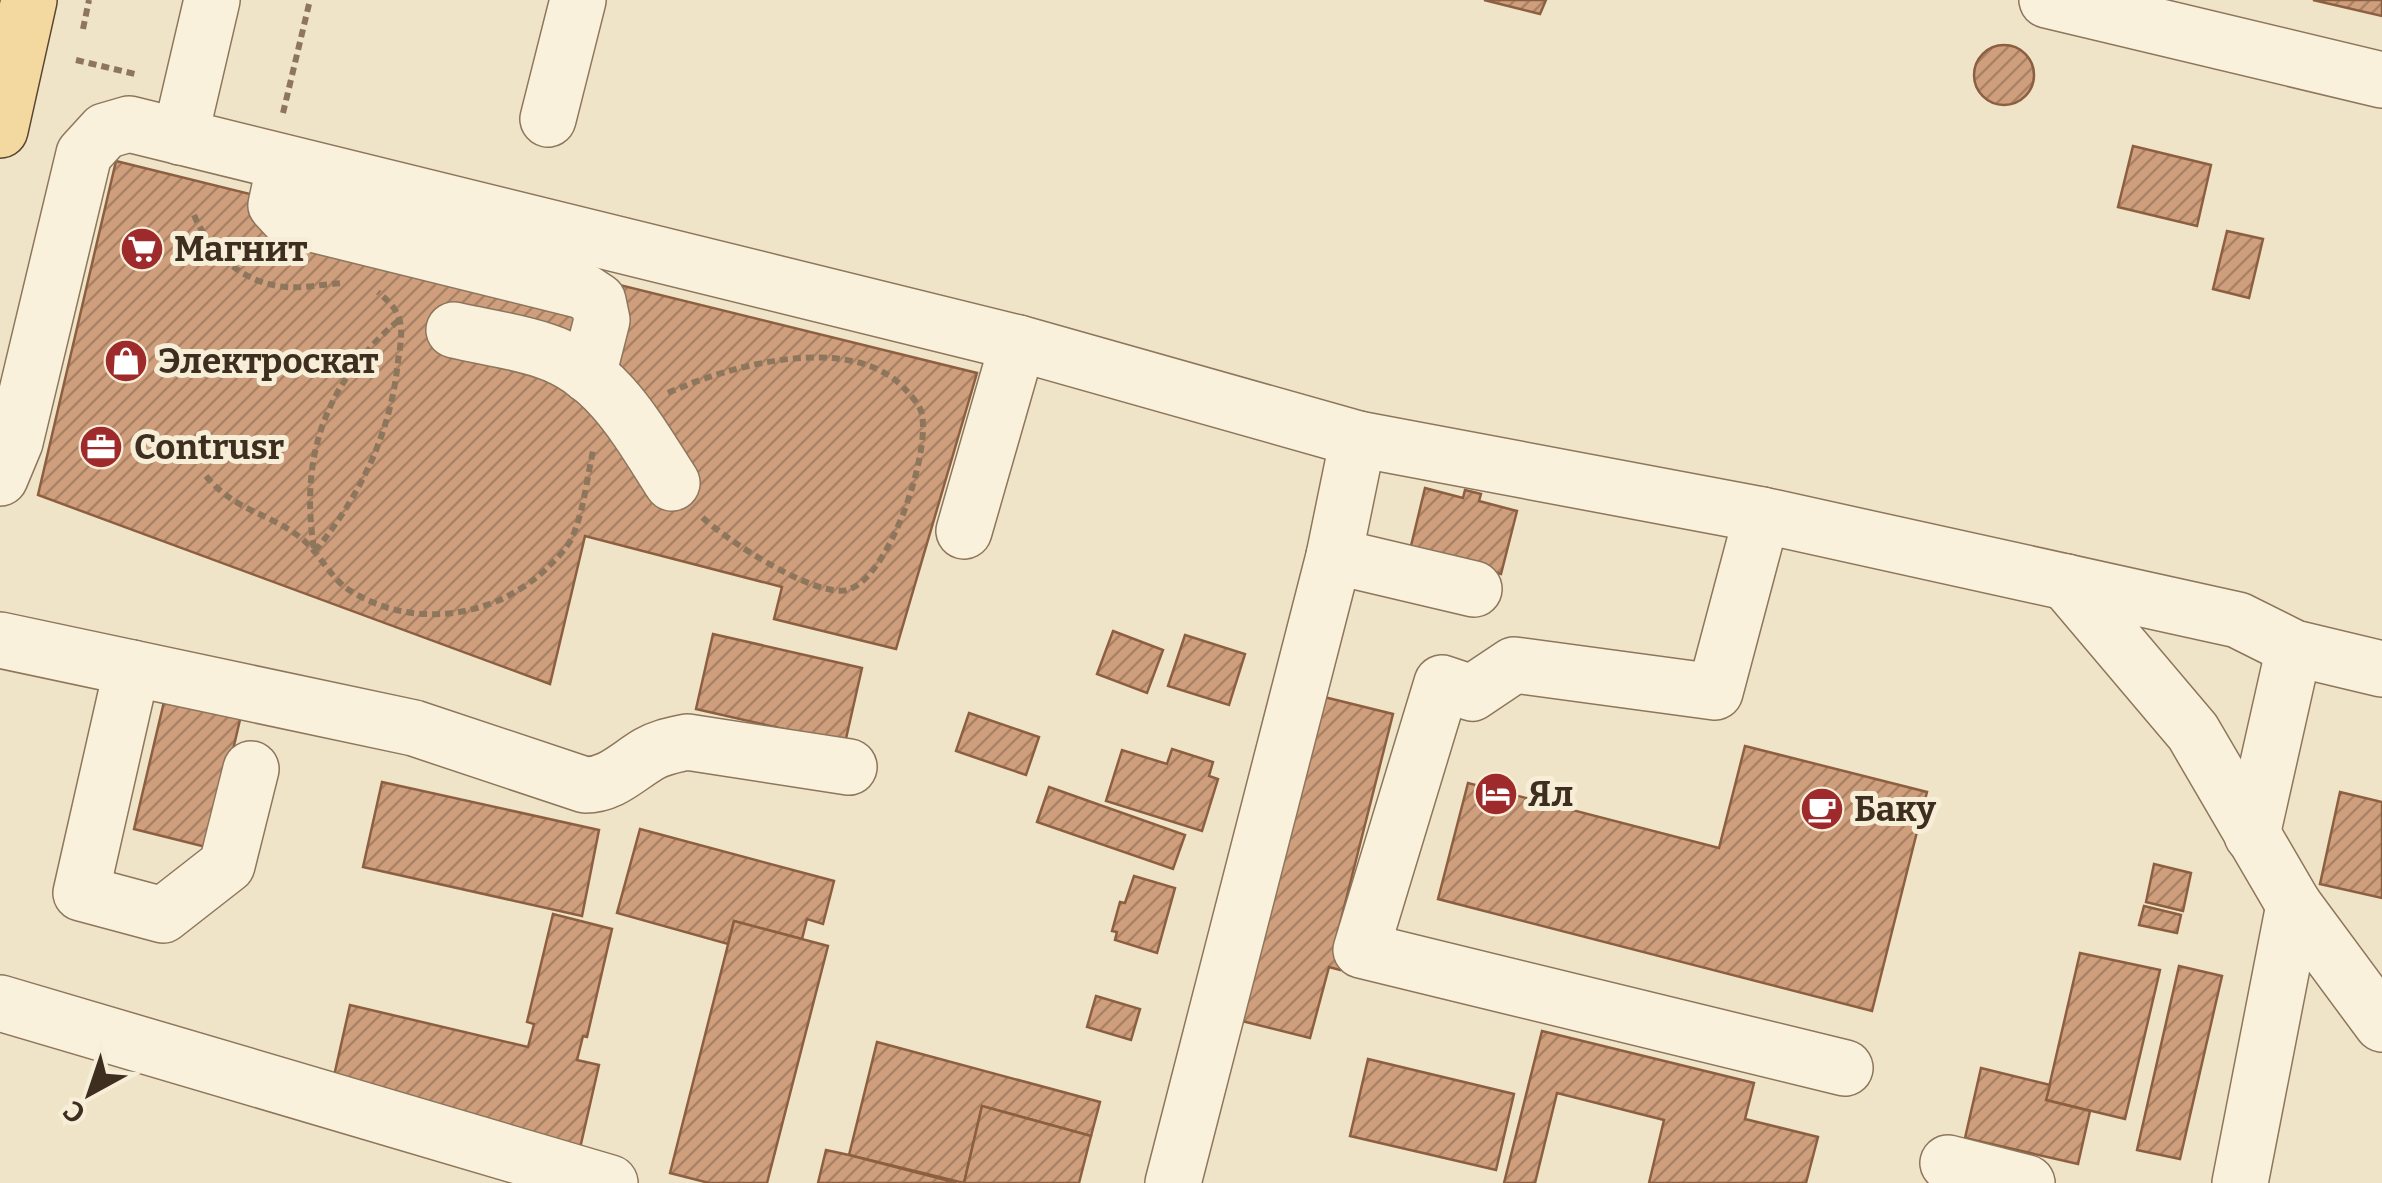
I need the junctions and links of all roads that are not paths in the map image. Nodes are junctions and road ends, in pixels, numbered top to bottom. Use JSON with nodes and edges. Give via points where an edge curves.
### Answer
{"nodes":[{"id":1,"x":29,"y":0,"type":"edge"},
{"id":2,"x":212,"y":0,"type":"edge"},
{"id":3,"x":578,"y":0,"type":"edge"},
{"id":4,"x":2046,"y":0,"type":"edge"},
{"id":5,"x":2382,"y":80,"type":"edge"},
{"id":6,"x":548,"y":119,"type":"dead end"},
{"id":7,"x":0,"y":130,"type":"edge"},
{"id":8,"x":180,"y":137,"type":"junction"},
{"id":9,"x":285,"y":163,"type":"junction"},
{"id":10,"x":454,"y":330,"type":"dead end"},
{"id":11,"x":1018,"y":343,"type":"junction"},
{"id":12,"x":607,"y":393,"type":"junction"},
{"id":13,"x":1358,"y":439,"type":"junction"},
{"id":14,"x":0,"y":478,"type":"edge"},
{"id":15,"x":672,"y":483,"type":"road end"},
{"id":16,"x":957,"y":516,"type":"dead end"},
{"id":17,"x":1762,"y":516,"type":"junction"},
{"id":18,"x":1334,"y":556,"type":"junction"},
{"id":19,"x":2066,"y":582,"type":"junction"},
{"id":20,"x":1474,"y":589,"type":"dead end"},
{"id":21,"x":0,"y":640,"type":"edge"},
{"id":22,"x":2294,"y":648,"type":"junction"},
{"id":23,"x":132,"y":668,"type":"junction"},
{"id":24,"x":2382,"y":670,"type":"edge"},
{"id":25,"x":849,"y":768,"type":"dead end"},
{"id":26,"x":251,"y":769,"type":"dead end"},
{"id":27,"x":2252,"y":835,"type":"junction"},
{"id":28,"x":2294,"y":905,"type":"junction"},
{"id":29,"x":0,"y":1004,"type":"edge"},
{"id":30,"x":2382,"y":1024,"type":"edge"},
{"id":31,"x":1846,"y":1068,"type":"dead end"},
{"id":32,"x":1948,"y":1163,"type":"dead end"},
{"id":33,"x":610,"y":1183,"type":"edge"},
{"id":34,"x":1174,"y":1183,"type":"edge"},
{"id":35,"x":2027,"y":1183,"type":"edge"},
{"id":36,"x":2240,"y":1183,"type":"edge"}],
"edges":[{"from":1,"to":7,"type":"main road"},
{"from":2,"to":8,"type":"lane"},
{"from":3,"to":6,"type":"lane"},
{"from":4,"to":5,"type":"lane"},
{"from":8,"to":9,"type":"lane"},
{"from":8,"to":14,"type":"lane","via":[[129,124],[105,131],[84,154],[16,442]]},
{"from":9,"to":11,"type":"lane"},
{"from":9,"to":12,"type":"lane","via":[[276,204],[288,218],[583,291],[598,301]]},
{"from":10,"to":12,"type":"lane","via":[[544,350]]},
{"from":11,"to":13,"type":"lane"},
{"from":11,"to":16,"type":"lane"},
{"from":12,"to":15,"type":"lane"},
{"from":13,"to":17,"type":"lane"},
{"from":13,"to":18,"type":"lane"},
{"from":17,"to":19,"type":"lane"},
{"from":17,"to":31,"type":"lane","via":[[1716,692],[1514,665],[1472,693],[1442,683],[1361,950]]},
{"from":18,"to":20,"type":"lane"},
{"from":18,"to":34,"type":"lane"},
{"from":19,"to":22,"type":"lane","via":[[2238,620]]},
{"from":19,"to":27,"type":"lane","via":[[2193,732]]},
{"from":21,"to":23,"type":"lane"},
{"from":22,"to":24,"type":"lane"},
{"from":22,"to":27,"type":"lane"},
{"from":23,"to":25,"type":"lane","via":[[428,732],[584,786],[687,742]]},
{"from":23,"to":26,"type":"lane","via":[[81,893],[163,916],[227,865]]},
{"from":27,"to":28,"type":"lane"},
{"from":28,"to":30,"type":"lane"},
{"from":28,"to":36,"type":"lane"},
{"from":29,"to":33,"type":"lane"},
{"from":32,"to":35,"type":"lane"}]}
